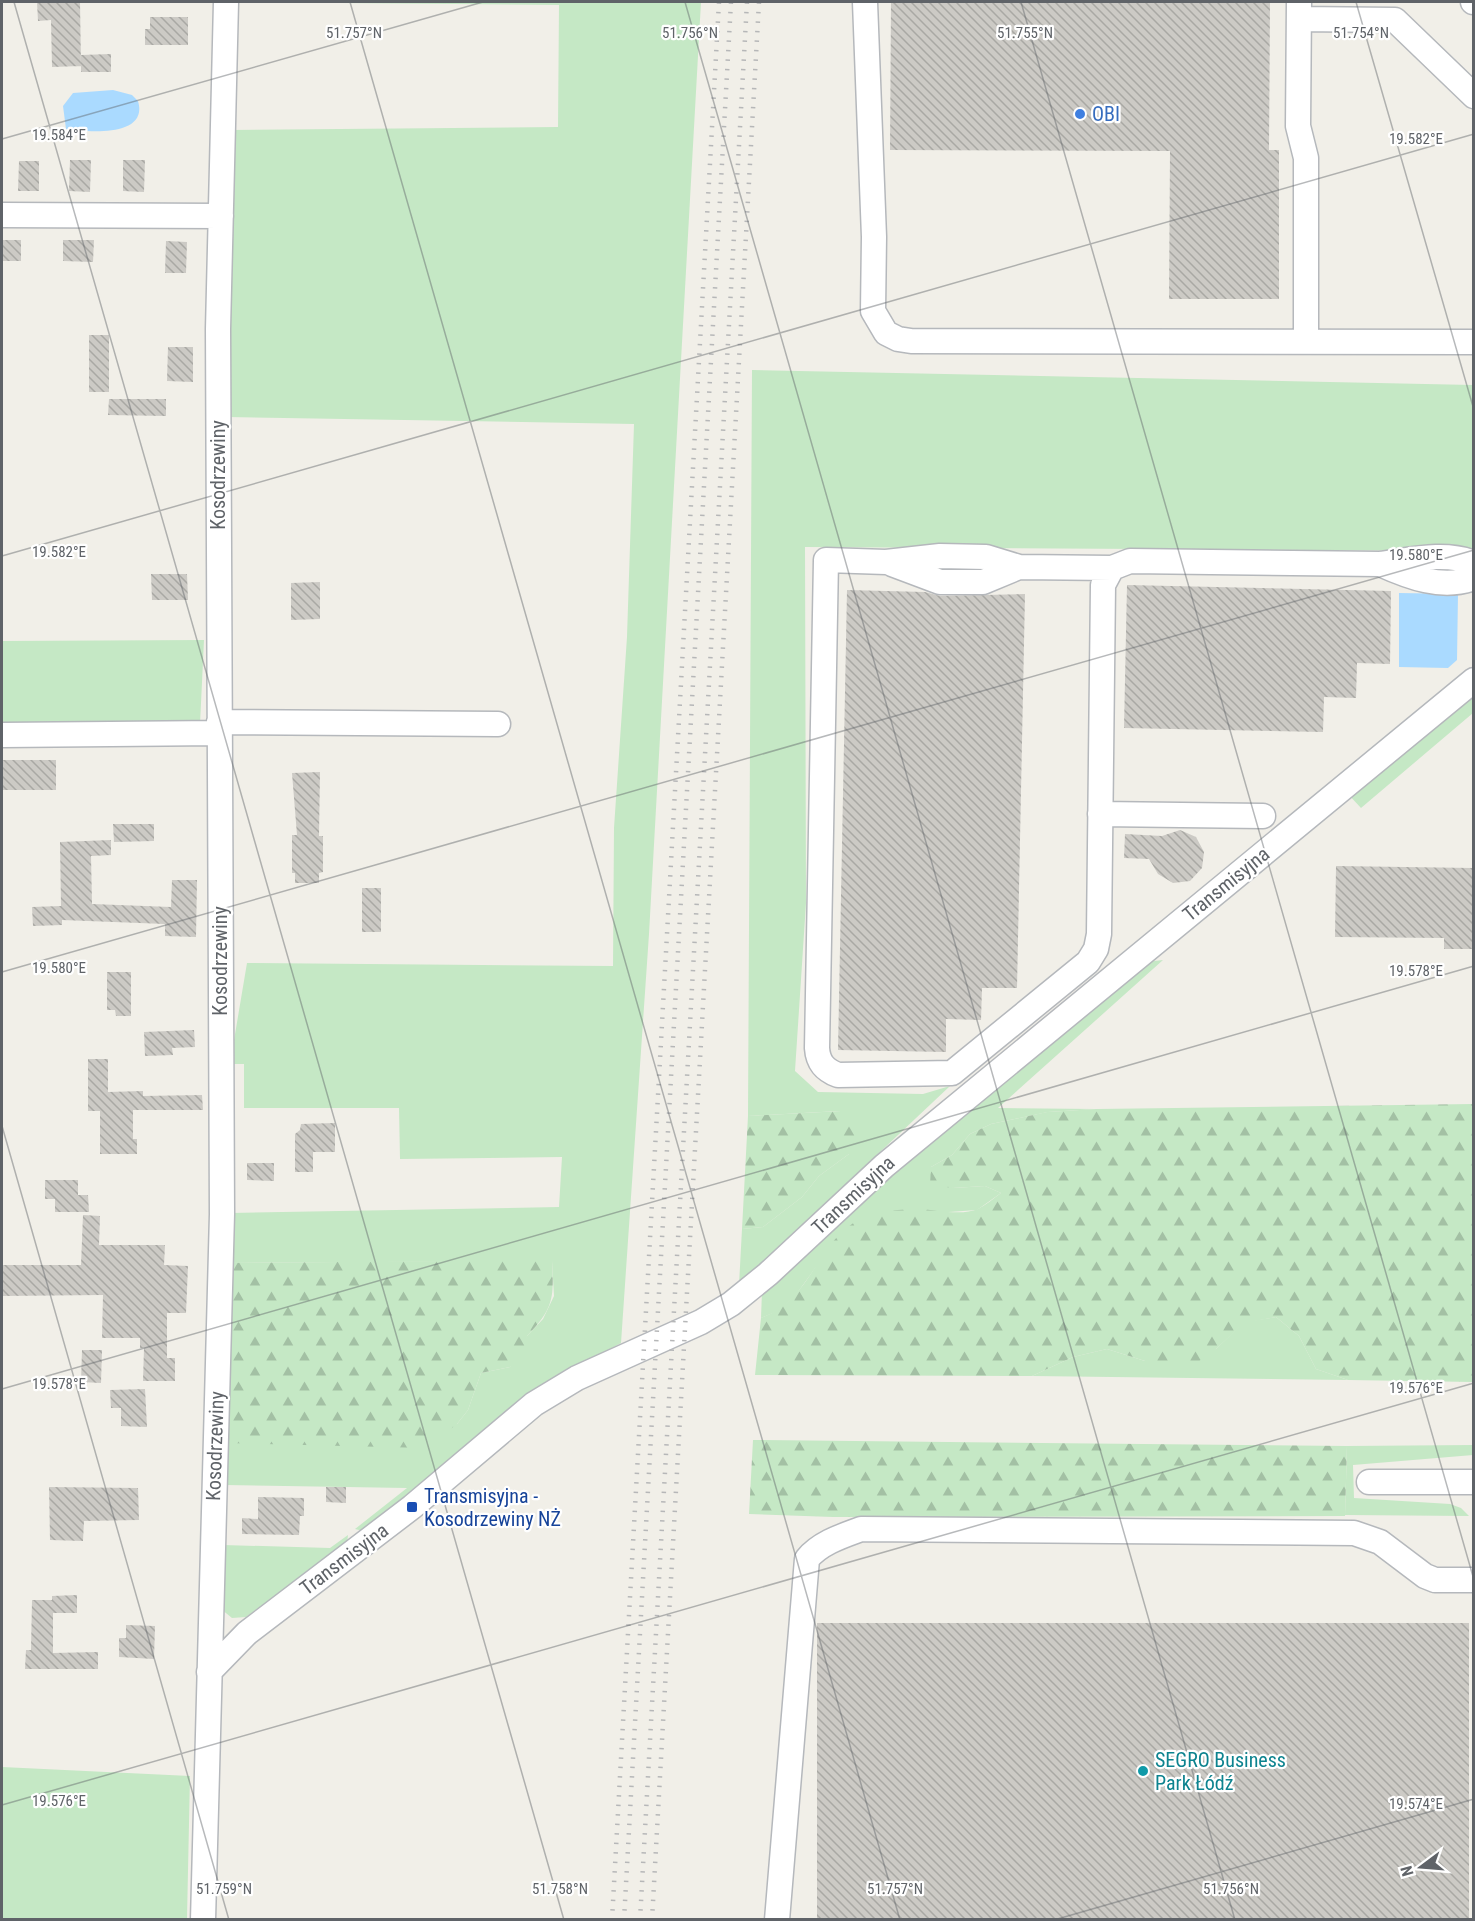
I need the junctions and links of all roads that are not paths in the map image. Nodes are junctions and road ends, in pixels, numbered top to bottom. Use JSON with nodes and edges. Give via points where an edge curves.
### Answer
{"nodes":[{"id":1,"x":226,"y":2,"type":"edge"},
{"id":2,"x":865,"y":2,"type":"edge"},
{"id":3,"x":1299,"y":10,"type":"edge"},
{"id":4,"x":1473,"y":96,"type":"edge"},
{"id":5,"x":2,"y":215,"type":"edge"},
{"id":6,"x":221,"y":216,"type":"junction"},
{"id":7,"x":1306,"y":342,"type":"junction"},
{"id":8,"x":1473,"y":342,"type":"edge"},
{"id":9,"x":1473,"y":563,"type":"edge"},
{"id":10,"x":1380,"y":564,"type":"junction"},
{"id":11,"x":1112,"y":568,"type":"junction"},
{"id":12,"x":1473,"y":578,"type":"edge"},
{"id":13,"x":1473,"y":680,"type":"edge"},
{"id":14,"x":498,"y":724,"type":"dead end"},
{"id":15,"x":219,"y":728,"type":"junction"},
{"id":16,"x":2,"y":735,"type":"edge"},
{"id":17,"x":1100,"y":814,"type":"junction"},
{"id":18,"x":1263,"y":816,"type":"dead end"},
{"id":19,"x":1369,"y":1482,"type":"dead end"},
{"id":20,"x":1473,"y":1482,"type":"edge"},
{"id":21,"x":1473,"y":1580,"type":"edge"},
{"id":22,"x":209,"y":1672,"type":"junction"},
{"id":23,"x":203,"y":1920,"type":"edge"},
{"id":24,"x":777,"y":1920,"type":"edge"}],
"edges":[{"from":1,"to":6,"type":"street","name":"Kosodrzewiny"},
{"from":2,"to":7,"type":"street","via":[[874,237],[872,305],[886,333],[911,341]]},
{"from":3,"to":4,"type":"street","via":[[1395,20]]},
{"from":3,"to":7,"type":"street","via":[[1298,126],[1306,158]]},
{"from":5,"to":6,"type":"street"},
{"from":6,"to":15,"type":"street","name":"Kosodrzewiny"},
{"from":7,"to":8,"type":"street"},
{"from":9,"to":10,"type":"street","via":[[1462,558],[1419,558]]},
{"from":10,"to":11,"type":"street","via":[[1130,561]]},
{"from":10,"to":12,"type":"street","via":[[1419,581]]},
{"from":11,"to":17,"type":"street","via":[[1103,585]]},
{"from":11,"to":17,"type":"street","via":[[1019,567],[986,557],[940,556],[886,562],[826,560],[817,1048],[823,1066],[838,1075],[952,1073],[1088,962],[1099,934]]},
{"from":13,"to":22,"type":"street","name":"Transmisyjna","via":[[884,1166],[731,1304],[701,1322],[578,1378],[534,1404],[412,1507],[247,1633]]},
{"from":14,"to":15,"type":"street"},
{"from":15,"to":16,"type":"street"},
{"from":15,"to":22,"type":"street","name":"Kosodrzewiny","via":[[222,1214]]},
{"from":17,"to":18,"type":"street"},
{"from":19,"to":20,"type":"street"},
{"from":21,"to":24,"type":"street","via":[[1436,1580],[1425,1576],[1380,1542],[1354,1533],[861,1529],[841,1536],[813,1551],[807,1559]]},
{"from":22,"to":23,"type":"street","name":"Kosodrzewiny"}]}
